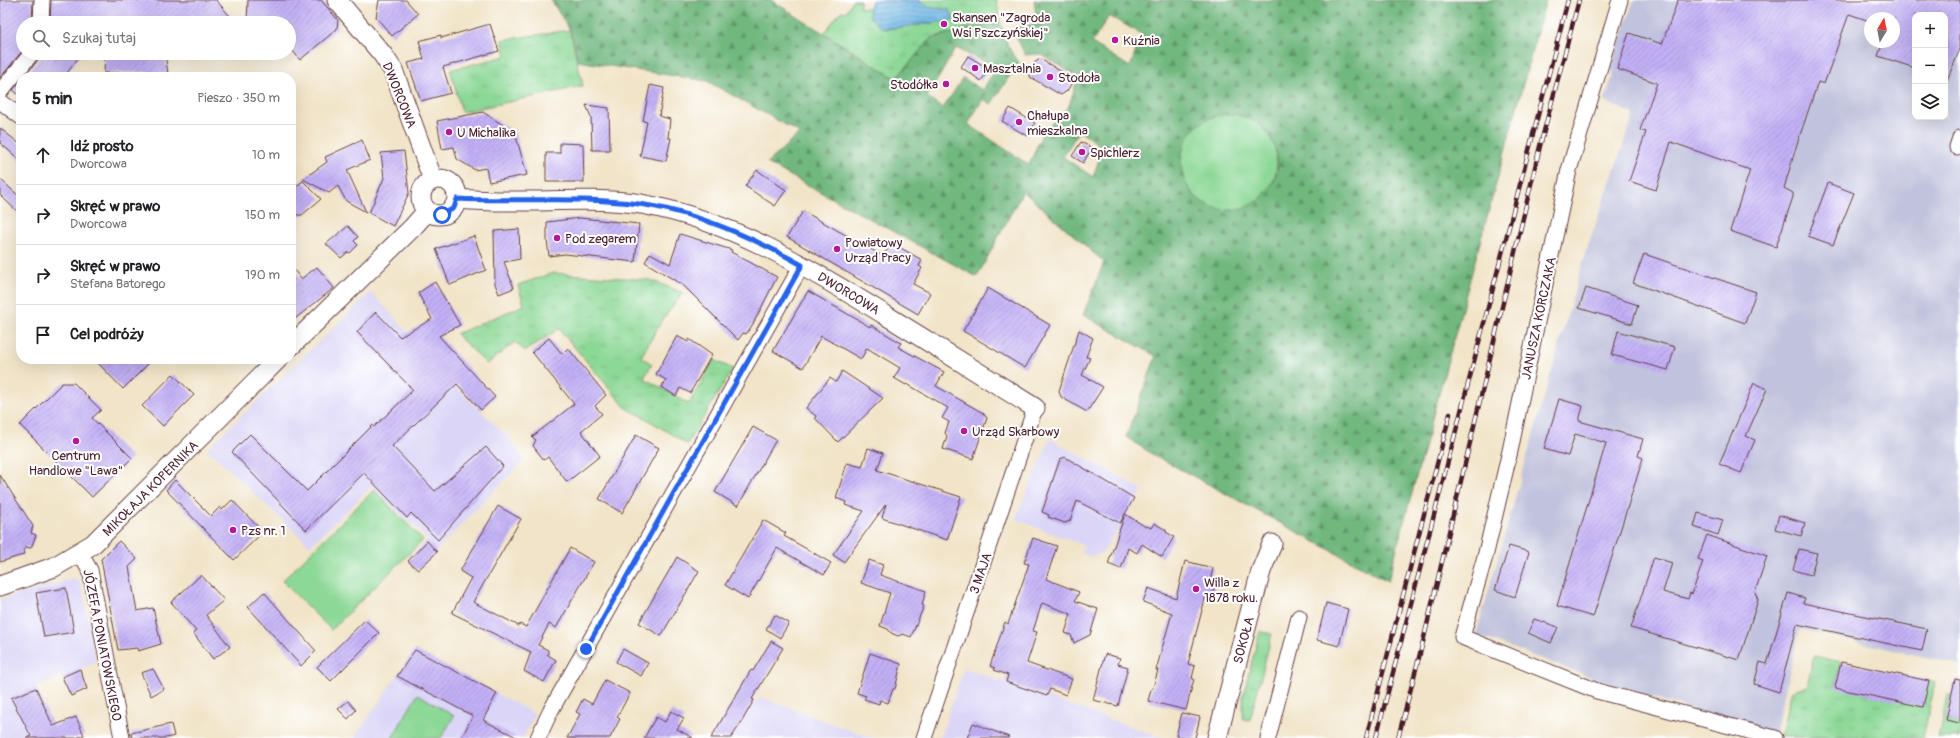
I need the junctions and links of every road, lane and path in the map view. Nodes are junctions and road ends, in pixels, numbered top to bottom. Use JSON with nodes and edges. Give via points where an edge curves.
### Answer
{"nodes":[{"id":1,"x":42,"y":0,"type":"edge"},
{"id":2,"x":338,"y":0,"type":"edge"},
{"id":3,"x":1620,"y":0,"type":"edge"},
{"id":4,"x":41,"y":16,"type":"edge"},
{"id":5,"x":26,"y":60,"type":"edge"},
{"id":6,"x":16,"y":72,"type":"edge"},
{"id":7,"x":16,"y":72,"type":"edge"},
{"id":8,"x":0,"y":92,"type":"edge"},
{"id":9,"x":0,"y":102,"type":"edge"},
{"id":10,"x":16,"y":113,"type":"edge"},
{"id":11,"x":433,"y":180,"type":"junction"},
{"id":12,"x":457,"y":199,"type":"junction"},
{"id":13,"x":427,"y":211,"type":"junction"},
{"id":14,"x":802,"y":265,"type":"junction"},
{"id":15,"x":296,"y":341,"type":"edge"},
{"id":16,"x":273,"y":364,"type":"edge"},
{"id":17,"x":1035,"y":408,"type":"joint"},
{"id":18,"x":1272,"y":544,"type":"dead end"},
{"id":19,"x":80,"y":553,"type":"junction"},
{"id":20,"x":0,"y":586,"type":"edge"},
{"id":21,"x":1299,"y":616,"type":"dead end"},
{"id":22,"x":122,"y":738,"type":"edge"},
{"id":23,"x":538,"y":738,"type":"edge"},
{"id":24,"x":924,"y":738,"type":"edge"},
{"id":25,"x":1217,"y":738,"type":"edge"},
{"id":26,"x":1268,"y":738,"type":"edge"},
{"id":27,"x":1775,"y":738,"type":"edge"}],
"edges":[{"from":1,"to":4,"type":"street"},
{"from":2,"to":11,"type":"street","name":"DWORCOWA","via":[[393,70]]},
{"from":3,"to":27,"type":"street","name":"JANUSZA KORCZAKA","via":[[1569,170],[1510,451],[1486,553],[1462,637],[1597,691]]},
{"from":5,"to":7,"type":"street"},
{"from":6,"to":8,"type":"street"},
{"from":9,"to":10,"type":"street"},
{"from":11,"to":12,"type":"street","via":[[449,181],[456,190]]},
{"from":11,"to":13,"type":"street","via":[[428,182],[422,192],[422,203]]},
{"from":12,"to":13,"type":"street","via":[[454,208],[447,214],[437,215]]},
{"from":12,"to":14,"type":"street","name":"DWORCOWA","via":[[620,202],[646,206],[699,219],[736,232]]},
{"from":13,"to":15,"type":"street"},
{"from":14,"to":17,"type":"street","name":"DWORCOWA"},
{"from":14,"to":23,"type":"street","via":[[551,710]]},
{"from":16,"to":19,"type":"street","name":"MIKOŁAJA KOPERNIKA","via":[[105,533]]},
{"from":17,"to":24,"type":"street","name":"3 MAJA"},
{"from":18,"to":25,"type":"street","name":"SOKOŁA","via":[[1261,571]]},
{"from":19,"to":20,"type":"street","name":"MIKOŁAJA KOPERNIKA","via":[[54,568]]},
{"from":19,"to":22,"type":"street","name":"JÓZEFA PONIATOWSKIEGO","via":[[90,570]]},
{"from":21,"to":26,"type":"street"}]}
